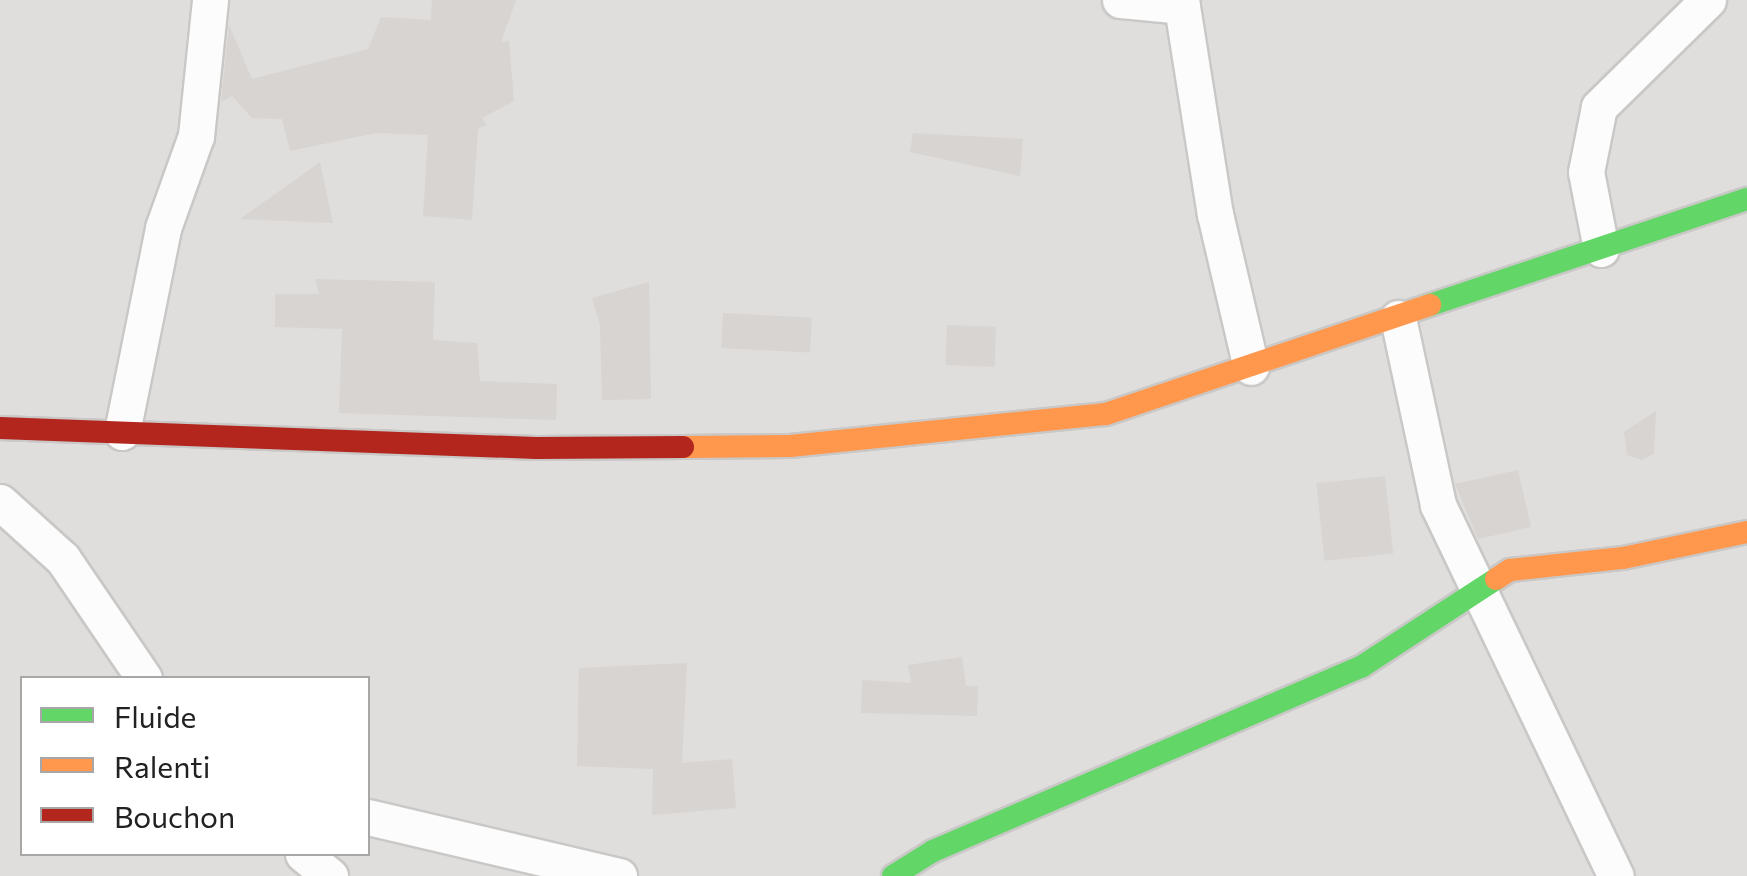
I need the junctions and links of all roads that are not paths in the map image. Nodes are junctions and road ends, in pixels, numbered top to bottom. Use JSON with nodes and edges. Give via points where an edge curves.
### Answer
{"nodes":[{"id":1,"x":210,"y":0,"type":"edge"},
{"id":2,"x":1120,"y":0,"type":"edge"},
{"id":3,"x":1708,"y":0,"type":"edge"},
{"id":4,"x":1182,"y":3,"type":"edge"},
{"id":5,"x":1747,"y":199,"type":"edge"},
{"id":6,"x":1602,"y":249,"type":"junction"},
{"id":7,"x":1398,"y":318,"type":"junction"},
{"id":8,"x":1251,"y":367,"type":"junction"},
{"id":9,"x":0,"y":428,"type":"edge"},
{"id":10,"x":122,"y":432,"type":"junction"},
{"id":11,"x":0,"y":502,"type":"edge"},
{"id":12,"x":1747,"y":532,"type":"edge"},
{"id":13,"x":1482,"y":588,"type":"junction"},
{"id":14,"x":143,"y":676,"type":"edge"},
{"id":15,"x":370,"y":816,"type":"edge"},
{"id":16,"x":306,"y":856,"type":"edge"},
{"id":17,"x":330,"y":876,"type":"edge"},
{"id":18,"x":618,"y":876,"type":"edge"},
{"id":19,"x":893,"y":876,"type":"edge"},
{"id":20,"x":1616,"y":876,"type":"edge"}],
"edges":[{"from":1,"to":10,"type":"street","via":[[196,136],[162,228]]},
{"from":2,"to":4,"type":"street"},
{"from":3,"to":6,"type":"street","via":[[1599,107],[1586,172]]},
{"from":4,"to":8,"type":"street","via":[[1215,214]]},
{"from":5,"to":6,"type":"main road"},
{"from":6,"to":7,"type":"main road"},
{"from":7,"to":8,"type":"main road"},
{"from":7,"to":13,"type":"street","via":[[1438,505]]},
{"from":8,"to":10,"type":"main road","via":[[1106,414],[790,446],[536,448]]},
{"from":9,"to":10,"type":"main road"},
{"from":11,"to":14,"type":"street","via":[[63,558]]},
{"from":12,"to":13,"type":"main road","via":[[1624,558],[1510,570]]},
{"from":13,"to":19,"type":"main road","via":[[1361,667],[932,852]]},
{"from":13,"to":20,"type":"street","via":[[1515,672]]},
{"from":15,"to":18,"type":"street"},
{"from":16,"to":17,"type":"street"}]}
